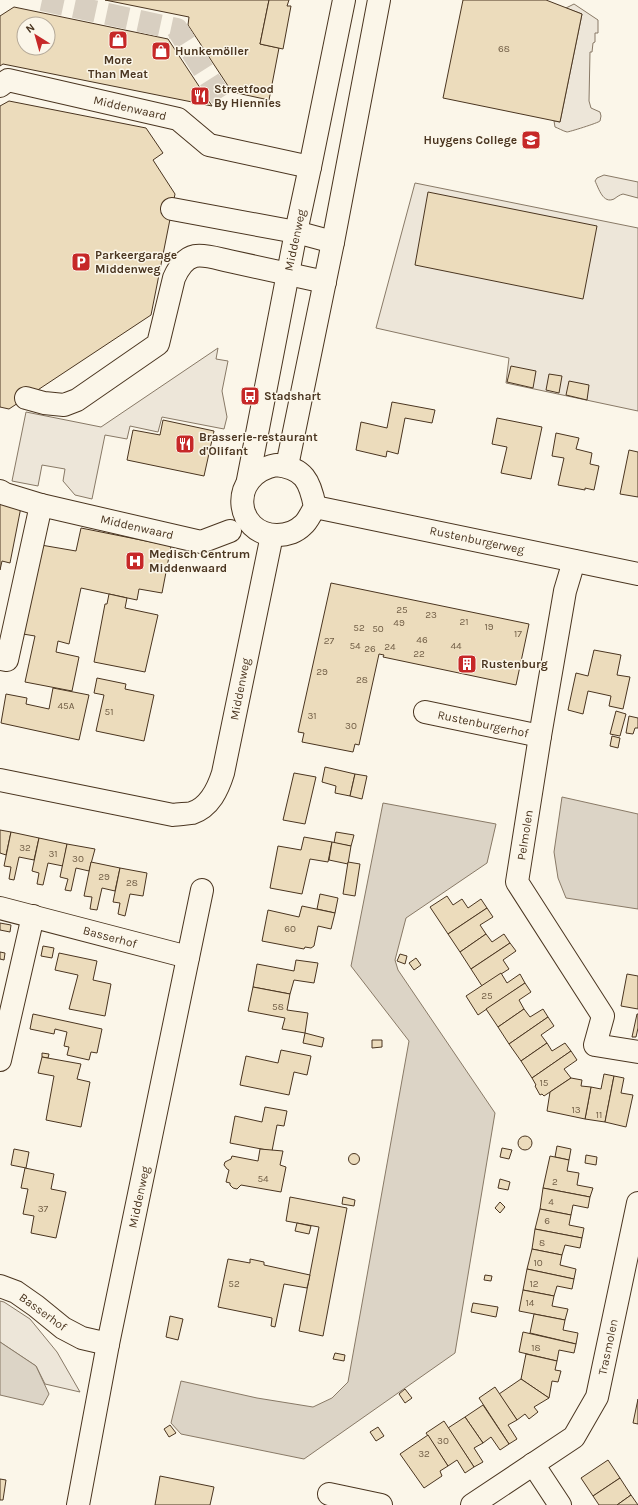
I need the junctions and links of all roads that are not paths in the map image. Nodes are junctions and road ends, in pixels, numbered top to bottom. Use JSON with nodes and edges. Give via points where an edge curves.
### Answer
{"nodes":[{"id":1,"x":344,"y":0,"type":"edge"},
{"id":2,"x":379,"y":0,"type":"edge"},
{"id":3,"x":0,"y":86,"type":"edge"},
{"id":4,"x":310,"y":167,"type":"junction"},
{"id":5,"x":172,"y":209,"type":"dead end"},
{"id":6,"x":296,"y":232,"type":"junction"},
{"id":7,"x":333,"y":242,"type":"junction"},
{"id":8,"x":288,"y":274,"type":"junction"},
{"id":9,"x":325,"y":282,"type":"junction"},
{"id":10,"x":26,"y":398,"type":"dead end"},
{"id":11,"x":287,"y":466,"type":"junction"},
{"id":12,"x":248,"y":480,"type":"junction"},
{"id":13,"x":0,"y":491,"type":"edge"},
{"id":14,"x":41,"y":506,"type":"junction"},
{"id":15,"x":315,"y":507,"type":"junction"},
{"id":16,"x":230,"y":531,"type":"dead end"},
{"id":17,"x":272,"y":535,"type":"junction"},
{"id":18,"x":574,"y":561,"type":"junction"},
{"id":19,"x":638,"y":574,"type":"edge"},
{"id":20,"x":0,"y":659,"type":"edge"},
{"id":21,"x":425,"y":712,"type":"dead end"},
{"id":22,"x":540,"y":736,"type":"junction"},
{"id":23,"x":0,"y":780,"type":"edge"},
{"id":24,"x":202,"y":890,"type":"dead end"},
{"id":25,"x":0,"y":908,"type":"edge"},
{"id":26,"x":33,"y":916,"type":"junction"},
{"id":27,"x":188,"y":957,"type":"junction"},
{"id":28,"x":638,"y":1052,"type":"edge"},
{"id":29,"x":0,"y":1060,"type":"edge"},
{"id":30,"x":638,"y":1203,"type":"edge"},
{"id":31,"x":0,"y":1286,"type":"edge"},
{"id":32,"x":108,"y":1344,"type":"junction"},
{"id":33,"x":533,"y":1464,"type":"junction"},
{"id":34,"x":329,"y":1494,"type":"dead end"},
{"id":35,"x":78,"y":1505,"type":"edge"},
{"id":36,"x":381,"y":1505,"type":"edge"},
{"id":37,"x":472,"y":1505,"type":"edge"},
{"id":38,"x":560,"y":1505,"type":"edge"}],
"edges":[{"from":1,"to":4,"type":"street","name":"Middenweg"},
{"from":2,"to":7,"type":"street"},
{"from":3,"to":4,"type":"street","name":"Middenwaard","via":[[8,80],[178,119],[210,145]]},
{"from":4,"to":6,"type":"street","name":"Middenweg"},
{"from":5,"to":6,"type":"street"},
{"from":6,"to":7,"type":"street"},
{"from":6,"to":8,"type":"street","name":"Middenweg"},
{"from":7,"to":9,"type":"street"},
{"from":8,"to":9,"type":"street"},
{"from":8,"to":10,"type":"street","via":[[206,257],[195,256],[187,259],[174,278],[158,344],[77,400],[64,405]]},
{"from":8,"to":12,"type":"street","name":"Middenweg"},
{"from":9,"to":11,"type":"street"},
{"from":11,"to":12,"type":"street","via":[[276,464],[265,467]]},
{"from":11,"to":15,"type":"street","via":[[296,470],[310,485]]},
{"from":12,"to":17,"type":"street","via":[[243,491],[242,503],[245,514],[256,528]]},
{"from":13,"to":14,"type":"street","name":"Middenwaard"},
{"from":14,"to":16,"type":"street","name":"Middenwaard","via":[[201,542]]},
{"from":14,"to":20,"type":"street","via":[[7,660]]},
{"from":15,"to":17,"type":"street","via":[[303,525],[294,532]]},
{"from":15,"to":18,"type":"street","name":"Rustenburgerweg"},
{"from":17,"to":23,"type":"street","name":"Middenweg","via":[[220,783],[210,801],[192,813],[173,815]]},
{"from":18,"to":19,"type":"street","name":"Rustenburgerweg"},
{"from":18,"to":22,"type":"street","name":"Pelmolen","via":[[565,591]]},
{"from":21,"to":22,"type":"street","name":"Rustenburgerhof"},
{"from":22,"to":28,"type":"street","name":"Pelmolen","via":[[517,882],[603,1016],[595,1045]]},
{"from":24,"to":27,"type":"street","name":"Middenweg"},
{"from":25,"to":26,"type":"street","name":"Basserhof"},
{"from":26,"to":27,"type":"street","name":"Basserhof"},
{"from":26,"to":29,"type":"street"},
{"from":27,"to":32,"type":"street","name":"Middenweg"},
{"from":30,"to":33,"type":"street","name":"Trasmolen","via":[[597,1397],[574,1438]]},
{"from":31,"to":32,"type":"street","name":"Basserhof","via":[[16,1292],[63,1328],[82,1338]]},
{"from":32,"to":35,"type":"street","name":"Middenweg"},
{"from":33,"to":37,"type":"street","name":"Trasmolen"},
{"from":33,"to":38,"type":"street"},
{"from":34,"to":36,"type":"street"}]}
